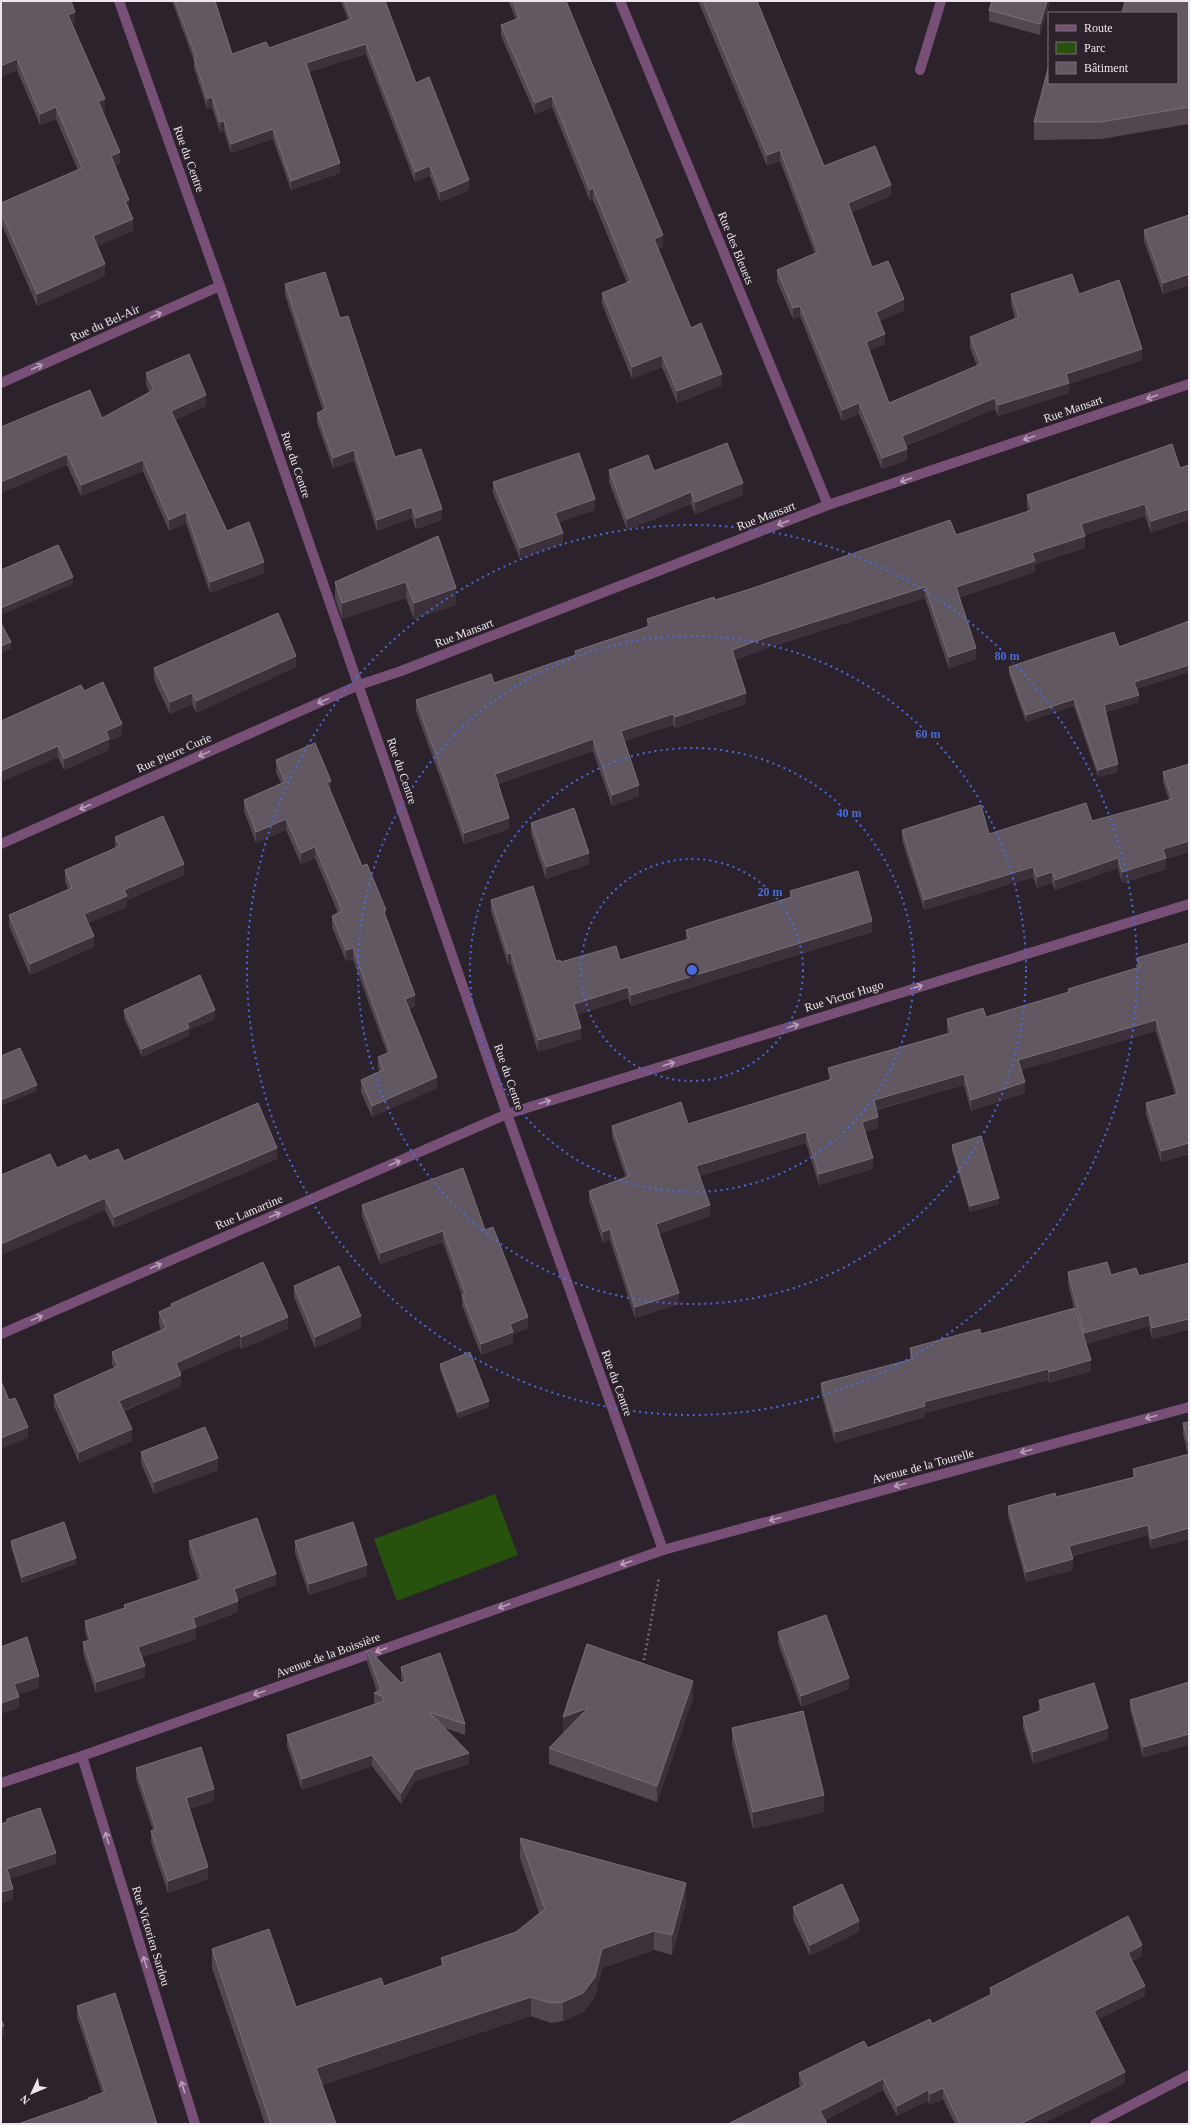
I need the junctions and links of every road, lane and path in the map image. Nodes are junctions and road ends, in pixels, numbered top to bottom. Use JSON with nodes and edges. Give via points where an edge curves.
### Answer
{"nodes":[{"id":1,"x":119,"y":1,"type":"edge"},
{"id":2,"x":620,"y":1,"type":"edge"},
{"id":3,"x":941,"y":1,"type":"edge"},
{"id":4,"x":920,"y":70,"type":"dead end"},
{"id":5,"x":220,"y":286,"type":"junction"},
{"id":6,"x":1,"y":383,"type":"edge"},
{"id":7,"x":1189,"y":384,"type":"edge"},
{"id":8,"x":828,"y":506,"type":"junction"},
{"id":9,"x":358,"y":685,"type":"junction"},
{"id":10,"x":1,"y":844,"type":"edge"},
{"id":11,"x":1189,"y":904,"type":"edge"},
{"id":12,"x":507,"y":1114,"type":"junction"},
{"id":13,"x":1,"y":1334,"type":"edge"},
{"id":14,"x":1189,"y":1407,"type":"edge"},
{"id":15,"x":663,"y":1550,"type":"junction"},
{"id":16,"x":642,"y":1672,"type":"edge"},
{"id":17,"x":82,"y":1756,"type":"junction"},
{"id":18,"x":1,"y":1783,"type":"edge"},
{"id":19,"x":1189,"y":2075,"type":"edge"},
{"id":20,"x":195,"y":2124,"type":"edge"},
{"id":21,"x":1095,"y":2124,"type":"edge"}],
"edges":[{"from":1,"to":5,"type":"street","name":"Rue du Centre"},
{"from":2,"to":8,"type":"street","name":"Rue des Bleuets"},
{"from":3,"to":4,"type":"street"},
{"from":6,"to":5,"type":"street","name":"Rue du Bel-Air","one_way":true},
{"from":5,"to":9,"type":"street","name":"Rue du Centre"},
{"from":7,"to":8,"type":"street","name":"Rue Mansart","one_way":true},
{"from":8,"to":9,"type":"street","name":"Rue Mansart","one_way":true,"via":[[401,671]]},
{"from":9,"to":10,"type":"street","name":"Rue Pierre Curie","one_way":true},
{"from":9,"to":12,"type":"street","name":"Rue du Centre"},
{"from":12,"to":11,"type":"street","name":"Rue Victor Hugo","one_way":true},
{"from":13,"to":12,"type":"street","name":"Rue Lamartine","one_way":true},
{"from":12,"to":15,"type":"street","name":"Rue du Centre"},
{"from":14,"to":15,"type":"street","name":"Avenue de la Tourelle","one_way":true},
{"from":15,"to":16,"type":"path","via":[[654,1616]]},
{"from":15,"to":17,"type":"street","name":"Avenue de la Boissière","one_way":true},
{"from":17,"to":18,"type":"street","name":"Avenue de la Boissière"},
{"from":20,"to":17,"type":"street","name":"Rue Victorien Sardou","one_way":true},
{"from":19,"to":21,"type":"street"}]}
